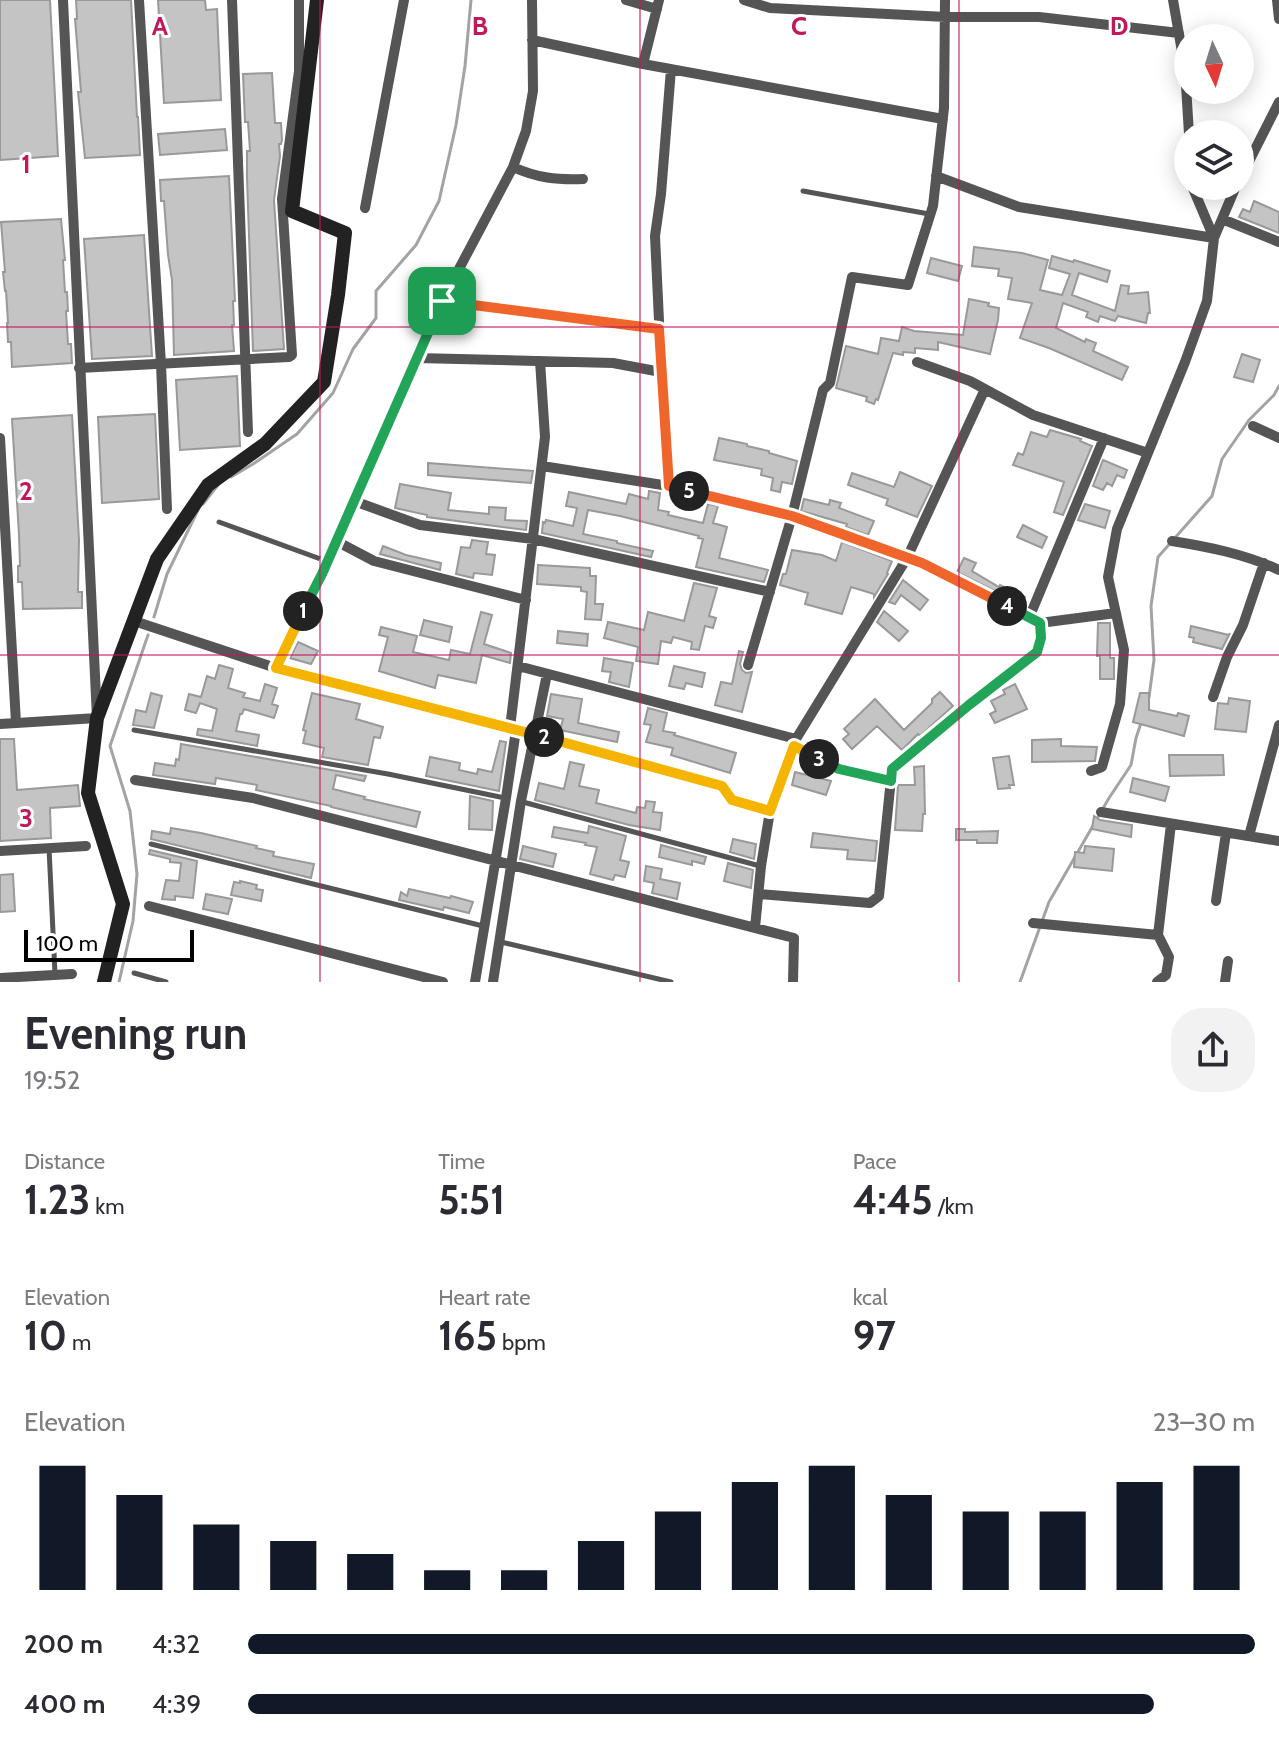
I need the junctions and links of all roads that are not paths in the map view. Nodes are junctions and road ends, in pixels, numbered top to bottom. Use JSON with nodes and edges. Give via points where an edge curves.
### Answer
{"nodes":[{"id":1,"x":63,"y":0,"type":"edge"},
{"id":2,"x":139,"y":0,"type":"edge"},
{"id":3,"x":232,"y":0,"type":"edge"},
{"id":4,"x":299,"y":0,"type":"edge"},
{"id":5,"x":317,"y":0,"type":"edge"},
{"id":6,"x":404,"y":0,"type":"edge"},
{"id":7,"x":532,"y":0,"type":"edge"},
{"id":8,"x":626,"y":0,"type":"edge"},
{"id":9,"x":744,"y":0,"type":"edge"},
{"id":10,"x":945,"y":0,"type":"edge"},
{"id":11,"x":1173,"y":0,"type":"edge"},
{"id":12,"x":1277,"y":0,"type":"edge"},
{"id":13,"x":658,"y":5,"type":"edge"},
{"id":14,"x":946,"y":17,"type":"junction"},
{"id":15,"x":1279,"y":19,"type":"edge"},
{"id":16,"x":1177,"y":24,"type":"edge"},
{"id":17,"x":1174,"y":32,"type":"edge"},
{"id":18,"x":532,"y":40,"type":"junction"},
{"id":19,"x":643,"y":64,"type":"junction"},
{"id":20,"x":671,"y":69,"type":"junction"},
{"id":21,"x":1279,"y":102,"type":"edge"},
{"id":22,"x":943,"y":119,"type":"junction"},
{"id":23,"x":1254,"y":151,"type":"edge"},
{"id":24,"x":513,"y":167,"type":"junction"},
{"id":25,"x":936,"y":176,"type":"junction"},
{"id":26,"x":583,"y":179,"type":"dead end"},
{"id":27,"x":803,"y":191,"type":"dead end"},
{"id":28,"x":1198,"y":200,"type":"edge"},
{"id":29,"x":1230,"y":200,"type":"edge"},
{"id":30,"x":365,"y":208,"type":"dead end"},
{"id":31,"x":930,"y":214,"type":"junction"},
{"id":32,"x":1222,"y":219,"type":"junction"},
{"id":33,"x":1214,"y":238,"type":"junction"},
{"id":34,"x":1279,"y":242,"type":"edge"},
{"id":35,"x":442,"y":301,"type":"junction"},
{"id":36,"x":659,"y":329,"type":"junction"},
{"id":37,"x":417,"y":358,"type":"junction"},
{"id":38,"x":244,"y":359,"type":"junction"},
{"id":39,"x":540,"y":361,"type":"junction"},
{"id":40,"x":917,"y":362,"type":"dead end"},
{"id":41,"x":161,"y":364,"type":"junction"},
{"id":42,"x":79,"y":368,"type":"junction"},
{"id":43,"x":661,"y":372,"type":"junction"},
{"id":44,"x":985,"y":389,"type":"junction"},
{"id":45,"x":1253,"y":426,"type":"dead end"},
{"id":46,"x":248,"y":432,"type":"dead end"},
{"id":47,"x":0,"y":438,"type":"edge"},
{"id":48,"x":1104,"y":438,"type":"junction"},
{"id":49,"x":1279,"y":438,"type":"edge"},
{"id":50,"x":1148,"y":453,"type":"junction"},
{"id":51,"x":542,"y":466,"type":"junction"},
{"id":52,"x":669,"y":486,"type":"junction"},
{"id":53,"x":354,"y":501,"type":"junction"},
{"id":54,"x":167,"y":509,"type":"dead end"},
{"id":55,"x":792,"y":516,"type":"junction"},
{"id":56,"x":219,"y":522,"type":"dead end"},
{"id":57,"x":533,"y":539,"type":"junction"},
{"id":58,"x":336,"y":541,"type":"junction"},
{"id":59,"x":1172,"y":541,"type":"dead end"},
{"id":60,"x":907,"y":558,"type":"junction"},
{"id":61,"x":327,"y":561,"type":"junction"},
{"id":62,"x":1264,"y":563,"type":"junction"},
{"id":63,"x":1279,"y":570,"type":"edge"},
{"id":64,"x":770,"y":592,"type":"junction"},
{"id":65,"x":526,"y":600,"type":"junction"},
{"id":66,"x":1116,"y":613,"type":"junction"},
{"id":67,"x":1029,"y":618,"type":"junction"},
{"id":68,"x":134,"y":621,"type":"junction"},
{"id":69,"x":1040,"y":623,"type":"junction"},
{"id":70,"x":748,"y":665,"type":"dead end"},
{"id":71,"x":518,"y":666,"type":"junction"},
{"id":72,"x":276,"y":668,"type":"junction"},
{"id":73,"x":547,"y":674,"type":"junction"},
{"id":74,"x":1213,"y":697,"type":"dead end"},
{"id":75,"x":97,"y":718,"type":"junction"},
{"id":76,"x":16,"y":723,"type":"junction"},
{"id":77,"x":0,"y":724,"type":"edge"},
{"id":78,"x":1279,"y":725,"type":"edge"},
{"id":79,"x":513,"y":729,"type":"junction"},
{"id":80,"x":134,"y":730,"type":"dead end"},
{"id":81,"x":534,"y":735,"type":"junction"},
{"id":82,"x":795,"y":742,"type":"junction"},
{"id":83,"x":1091,"y":771,"type":"dead end"},
{"id":84,"x":135,"y":780,"type":"dead end"},
{"id":85,"x":891,"y":781,"type":"junction"},
{"id":86,"x":722,"y":786,"type":"joint"},
{"id":87,"x":506,"y":798,"type":"junction"},
{"id":88,"x":521,"y":801,"type":"junction"},
{"id":89,"x":770,"y":811,"type":"junction"},
{"id":90,"x":1101,"y":812,"type":"dead end"},
{"id":91,"x":1171,"y":824,"type":"junction"},
{"id":92,"x":1226,"y":833,"type":"junction"},
{"id":93,"x":1249,"y":836,"type":"junction"},
{"id":94,"x":1279,"y":841,"type":"edge"},
{"id":95,"x":151,"y":844,"type":"dead end"},
{"id":96,"x":86,"y":846,"type":"dead end"},
{"id":97,"x":49,"y":848,"type":"junction"},
{"id":98,"x":0,"y":851,"type":"edge"},
{"id":99,"x":495,"y":862,"type":"junction"},
{"id":100,"x":512,"y":866,"type":"junction"},
{"id":101,"x":761,"y":866,"type":"junction"},
{"id":102,"x":759,"y":894,"type":"junction"},
{"id":103,"x":1216,"y":901,"type":"dead end"},
{"id":104,"x":149,"y":906,"type":"dead end"},
{"id":105,"x":1033,"y":923,"type":"dead end"},
{"id":106,"x":484,"y":927,"type":"junction"},
{"id":107,"x":755,"y":928,"type":"junction"},
{"id":108,"x":1158,"y":935,"type":"junction"},
{"id":109,"x":500,"y":941,"type":"junction"},
{"id":110,"x":1228,"y":961,"type":"dead end"},
{"id":111,"x":134,"y":973,"type":"dead end"},
{"id":112,"x":72,"y":974,"type":"dead end"},
{"id":113,"x":56,"y":975,"type":"junction"},
{"id":114,"x":0,"y":978,"type":"edge"},
{"id":115,"x":104,"y":982,"type":"edge"},
{"id":116,"x":166,"y":982,"type":"edge"},
{"id":117,"x":443,"y":982,"type":"edge"},
{"id":118,"x":475,"y":982,"type":"edge"},
{"id":119,"x":493,"y":982,"type":"edge"},
{"id":120,"x":671,"y":982,"type":"edge"},
{"id":121,"x":793,"y":982,"type":"edge"},
{"id":122,"x":1157,"y":982,"type":"edge"},
{"id":123,"x":1225,"y":982,"type":"edge"}],
"edges":[{"from":1,"to":42,"type":"street"},
{"from":2,"to":41,"type":"street"},
{"from":3,"to":38,"type":"street"},
{"from":4,"to":38,"type":"street","via":[[299,71],[282,199],[292,352],[289,357]]},
{"from":5,"to":68,"type":"street","via":[[292,211],[345,233],[324,382],[265,444],[208,485],[157,559]]},
{"from":6,"to":30,"type":"street"},
{"from":7,"to":18,"type":"street"},
{"from":8,"to":13,"type":"street"},
{"from":9,"to":14,"type":"street","via":[[770,8]]},
{"from":10,"to":14,"type":"street"},
{"from":11,"to":16,"type":"street"},
{"from":12,"to":15,"type":"street"},
{"from":13,"to":19,"type":"street"},
{"from":14,"to":17,"type":"street","via":[[1039,17]]},
{"from":14,"to":22,"type":"street"},
{"from":18,"to":19,"type":"street"},
{"from":18,"to":24,"type":"street","via":[[533,91]]},
{"from":19,"to":20,"type":"street"},
{"from":20,"to":22,"type":"street"},
{"from":20,"to":36,"type":"street","via":[[655,236]]},
{"from":21,"to":23,"type":"street"},
{"from":22,"to":25,"type":"street"},
{"from":24,"to":26,"type":"street","via":[[546,179]]},
{"from":24,"to":35,"type":"street"},
{"from":25,"to":31,"type":"street"},
{"from":25,"to":33,"type":"street","via":[[1019,207]]},
{"from":27,"to":31,"type":"lane"},
{"from":28,"to":33,"type":"street"},
{"from":29,"to":32,"type":"street"},
{"from":31,"to":55,"type":"street","via":[[908,285],[852,277],[830,383],[823,390]]},
{"from":32,"to":33,"type":"street"},
{"from":32,"to":34,"type":"street"},
{"from":33,"to":50,"type":"street","via":[[1207,301]]},
{"from":35,"to":36,"type":"street"},
{"from":35,"to":37,"type":"street"},
{"from":36,"to":43,"type":"street"},
{"from":37,"to":39,"type":"street"},
{"from":37,"to":53,"type":"street"},
{"from":38,"to":41,"type":"street"},
{"from":38,"to":46,"type":"street"},
{"from":39,"to":43,"type":"street","via":[[613,363]]},
{"from":39,"to":51,"type":"street"},
{"from":40,"to":44,"type":"street"},
{"from":41,"to":42,"type":"street"},
{"from":41,"to":54,"type":"street"},
{"from":42,"to":75,"type":"street"},
{"from":43,"to":52,"type":"street"},
{"from":44,"to":48,"type":"street","via":[[1033,415]]},
{"from":44,"to":60,"type":"street"},
{"from":45,"to":49,"type":"street"},
{"from":47,"to":76,"type":"street"},
{"from":48,"to":50,"type":"street"},
{"from":48,"to":67,"type":"street"},
{"from":50,"to":66,"type":"street","via":[[1117,529],[1108,577]]},
{"from":51,"to":52,"type":"street"},
{"from":51,"to":57,"type":"street"},
{"from":52,"to":55,"type":"street"},
{"from":53,"to":57,"type":"street","via":[[420,525]]},
{"from":53,"to":58,"type":"street"},
{"from":55,"to":60,"type":"street"},
{"from":55,"to":64,"type":"street"},
{"from":56,"to":61,"type":"lane"},
{"from":57,"to":64,"type":"street"},
{"from":57,"to":65,"type":"street"},
{"from":58,"to":61,"type":"street"},
{"from":58,"to":65,"type":"street","via":[[374,561]]},
{"from":59,"to":62,"type":"street"},
{"from":60,"to":67,"type":"street"},
{"from":60,"to":82,"type":"street"},
{"from":61,"to":72,"type":"street"},
{"from":62,"to":63,"type":"street"},
{"from":62,"to":74,"type":"street"},
{"from":64,"to":70,"type":"street"},
{"from":65,"to":71,"type":"street"},
{"from":66,"to":69,"type":"street"},
{"from":66,"to":83,"type":"street","via":[[1124,650],[1120,704],[1102,767]]},
{"from":67,"to":69,"type":"street"},
{"from":68,"to":72,"type":"street"},
{"from":68,"to":75,"type":"street"},
{"from":69,"to":85,"type":"street","via":[[1037,652],[892,769]]},
{"from":71,"to":73,"type":"street"},
{"from":71,"to":79,"type":"street"},
{"from":72,"to":79,"type":"street"},
{"from":73,"to":81,"type":"street"},
{"from":73,"to":82,"type":"street"},
{"from":75,"to":76,"type":"street"},
{"from":75,"to":115,"type":"street","via":[[88,793],[123,904]]},
{"from":76,"to":77,"type":"street"},
{"from":78,"to":93,"type":"street"},
{"from":79,"to":81,"type":"street"},
{"from":79,"to":87,"type":"street"},
{"from":80,"to":87,"type":"lane"},
{"from":81,"to":86,"type":"street"},
{"from":81,"to":88,"type":"street"},
{"from":82,"to":85,"type":"street","via":[[839,769]]},
{"from":82,"to":89,"type":"street"},
{"from":84,"to":99,"type":"street","via":[[253,798]]},
{"from":85,"to":102,"type":"street","via":[[879,896],[870,903]]},
{"from":86,"to":89,"type":"lane","via":[[732,800]]},
{"from":87,"to":99,"type":"street"},
{"from":88,"to":100,"type":"street"},
{"from":88,"to":101,"type":"lane"},
{"from":89,"to":101,"type":"street"},
{"from":90,"to":91,"type":"street"},
{"from":91,"to":92,"type":"street"},
{"from":91,"to":108,"type":"street"},
{"from":92,"to":93,"type":"street"},
{"from":92,"to":103,"type":"street"},
{"from":93,"to":94,"type":"street"},
{"from":95,"to":106,"type":"lane"},
{"from":96,"to":97,"type":"street"},
{"from":97,"to":98,"type":"street"},
{"from":97,"to":113,"type":"lane"},
{"from":99,"to":100,"type":"street"},
{"from":99,"to":106,"type":"street"},
{"from":100,"to":107,"type":"street"},
{"from":100,"to":109,"type":"street"},
{"from":101,"to":102,"type":"street"},
{"from":102,"to":107,"type":"street"},
{"from":104,"to":117,"type":"street"},
{"from":105,"to":108,"type":"street"},
{"from":106,"to":118,"type":"street"},
{"from":107,"to":121,"type":"street","via":[[794,938]]},
{"from":108,"to":122,"type":"street","via":[[1169,957],[1166,975]]},
{"from":109,"to":119,"type":"street"},
{"from":109,"to":120,"type":"lane"},
{"from":110,"to":123,"type":"street"},
{"from":111,"to":116,"type":"lane"},
{"from":112,"to":113,"type":"street"},
{"from":113,"to":114,"type":"street"}]}
